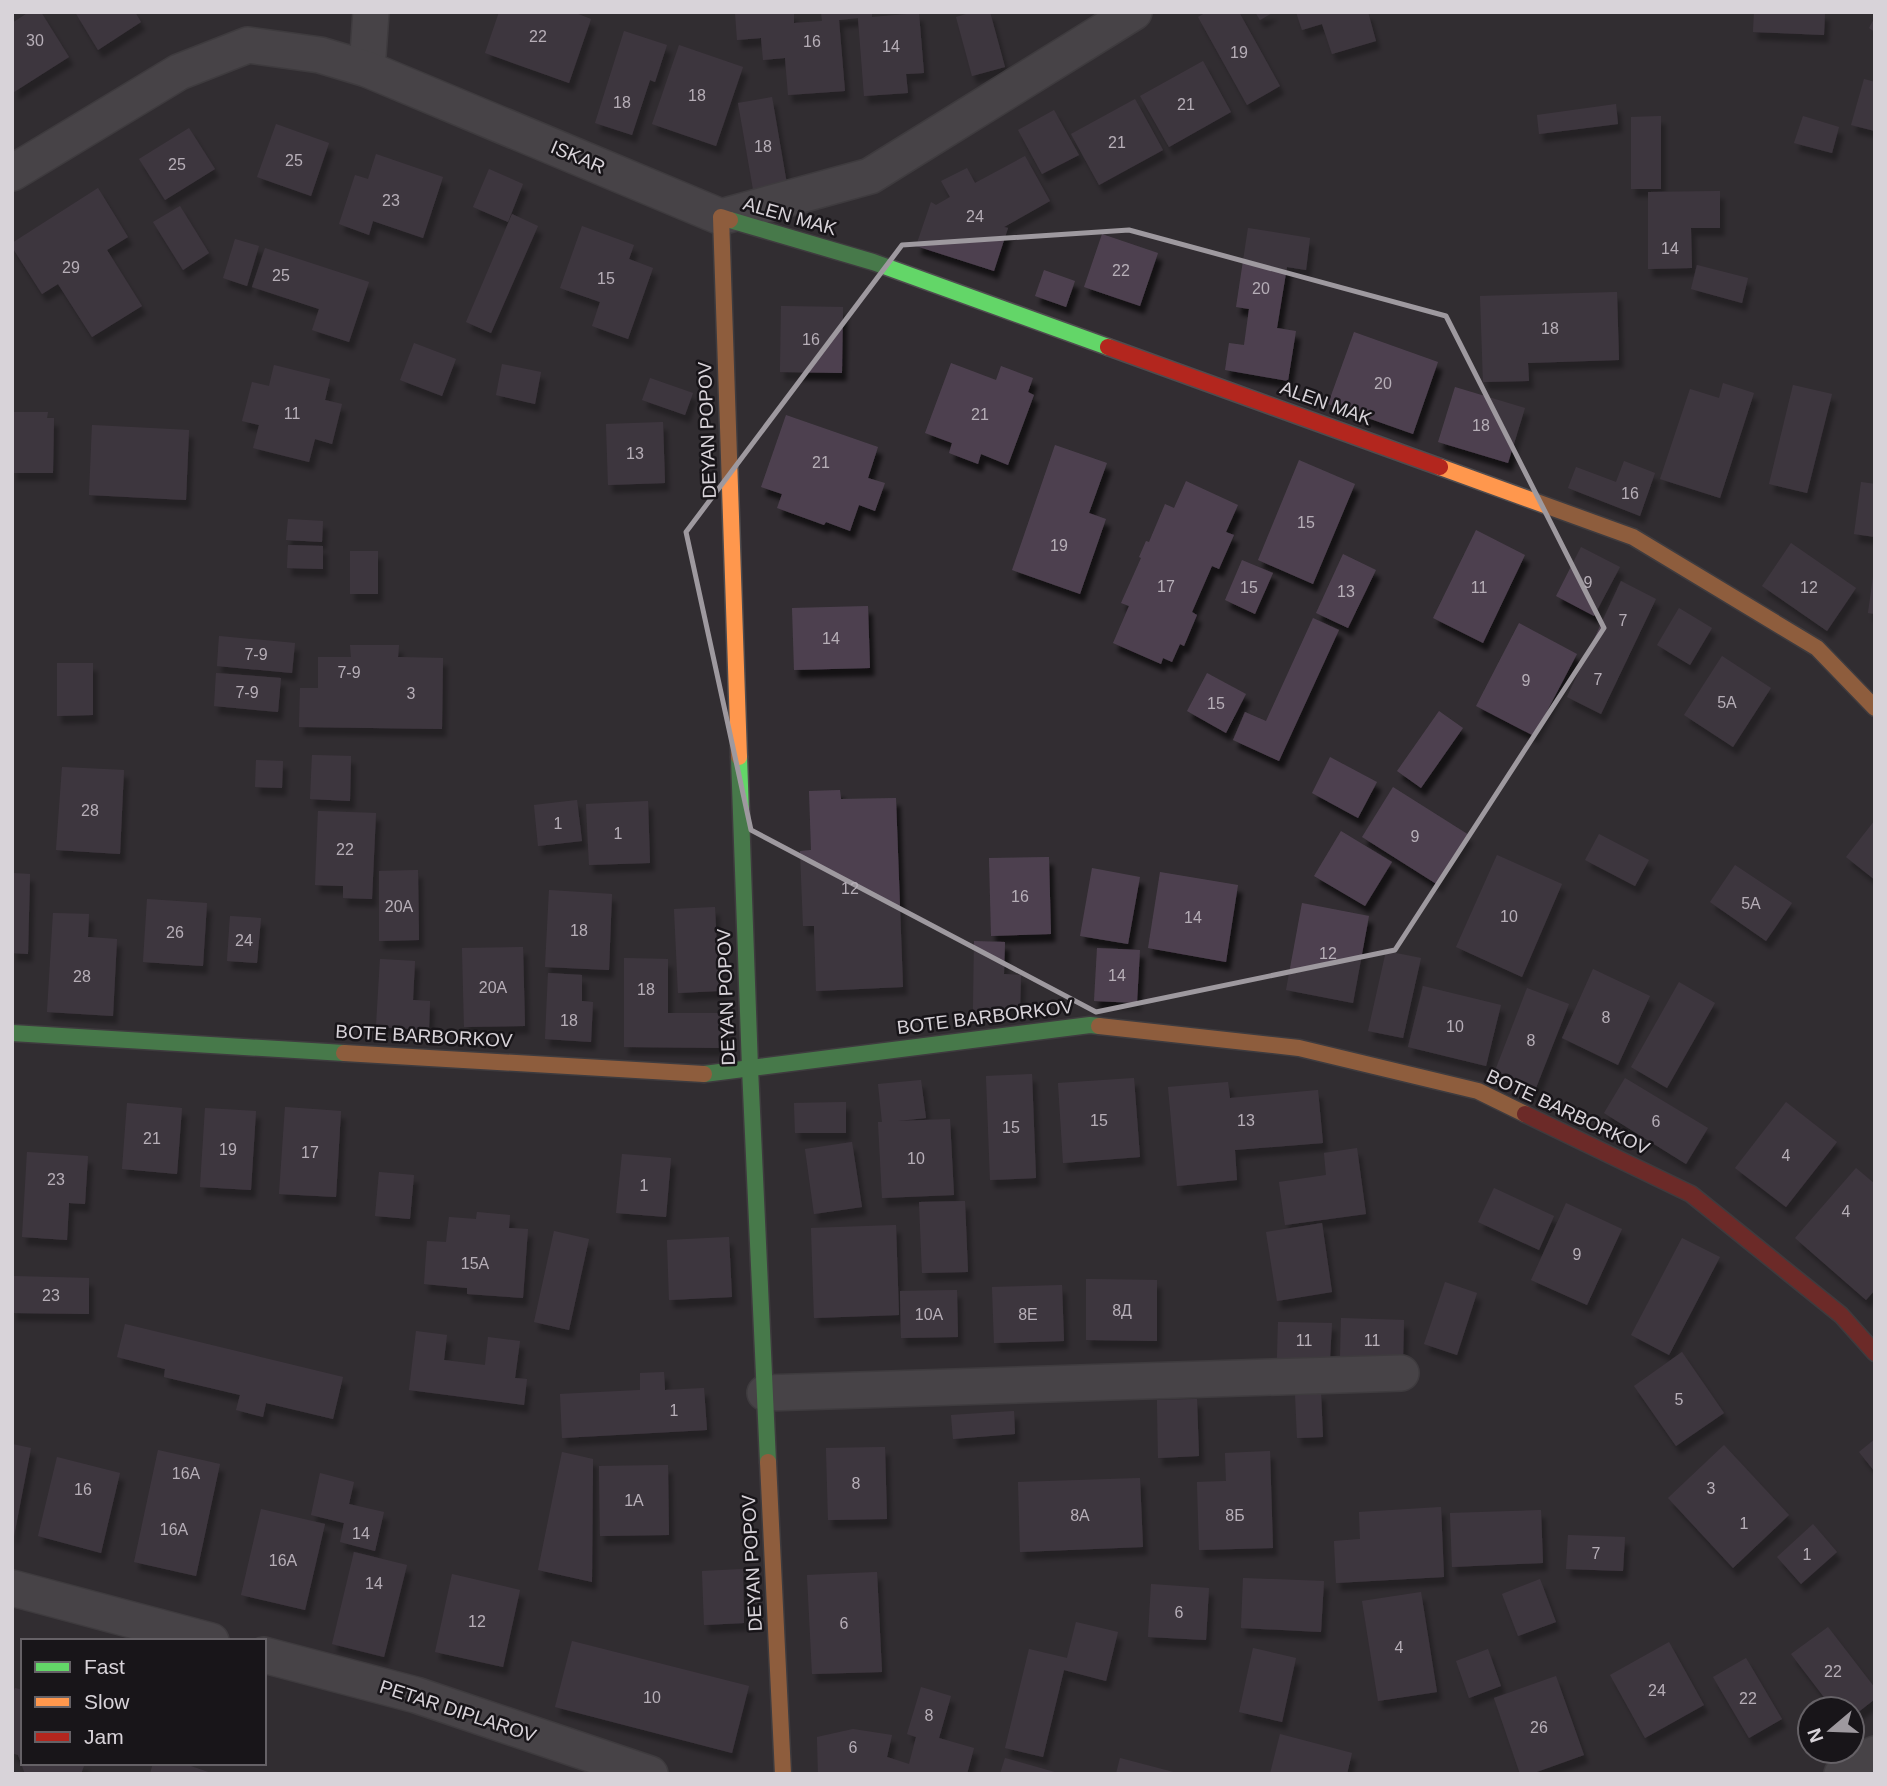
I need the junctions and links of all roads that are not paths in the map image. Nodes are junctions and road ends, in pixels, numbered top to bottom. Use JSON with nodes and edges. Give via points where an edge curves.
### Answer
{"nodes":[{"id":1,"x":371,"y":12,"type":"edge"},
{"id":2,"x":1134,"y":12,"type":"edge"},
{"id":3,"x":367,"y":69,"type":"junction"},
{"id":4,"x":12,"y":173,"type":"edge"},
{"id":5,"x":721,"y":218,"type":"junction"},
{"id":6,"x":1875,"y":708,"type":"edge"},
{"id":7,"x":12,"y":1033,"type":"edge"},
{"id":8,"x":750,"y":1069,"type":"junction"},
{"id":9,"x":1875,"y":1353,"type":"edge"},
{"id":10,"x":1401,"y":1373,"type":"dead end"},
{"id":11,"x":765,"y":1393,"type":"junction"},
{"id":12,"x":12,"y":1588,"type":"edge"},
{"id":13,"x":203,"y":1639,"type":"edge"},
{"id":14,"x":266,"y":1656,"type":"edge"},
{"id":15,"x":1875,"y":1754,"type":"edge"},
{"id":16,"x":650,"y":1774,"type":"edge"},
{"id":17,"x":783,"y":1774,"type":"edge"},
{"id":18,"x":1842,"y":1774,"type":"edge"}],
"edges":[{"from":1,"to":3,"type":"street"},
{"from":2,"to":5,"type":"street","via":[[870,176]]},
{"from":3,"to":4,"type":"street","name":"ISKAR","via":[[320,55],[248,45],[179,72]]},
{"from":3,"to":5,"type":"street","name":"ISKAR"},
{"from":5,"to":6,"type":"street","name":"ALEN MAK","via":[[873,262],[1633,537],[1816,648]]},
{"from":5,"to":8,"type":"street","name":"DEYAN POPOV"},
{"from":7,"to":8,"type":"street","name":"BOTE BARBORKOV","via":[[704,1074]]},
{"from":8,"to":9,"type":"street","name":"BOTE BARBORKOV","via":[[1090,1025],[1299,1048],[1478,1091],[1691,1194],[1841,1315]]},
{"from":8,"to":11,"type":"street","name":"DEYAN POPOV"},
{"from":10,"to":11,"type":"street"},
{"from":11,"to":17,"type":"street","name":"DEYAN POPOV"},
{"from":12,"to":13,"type":"street"},
{"from":14,"to":16,"type":"street","name":"PETAR DIPLAROV","via":[[416,1695]]},
{"from":15,"to":18,"type":"street"}]}
